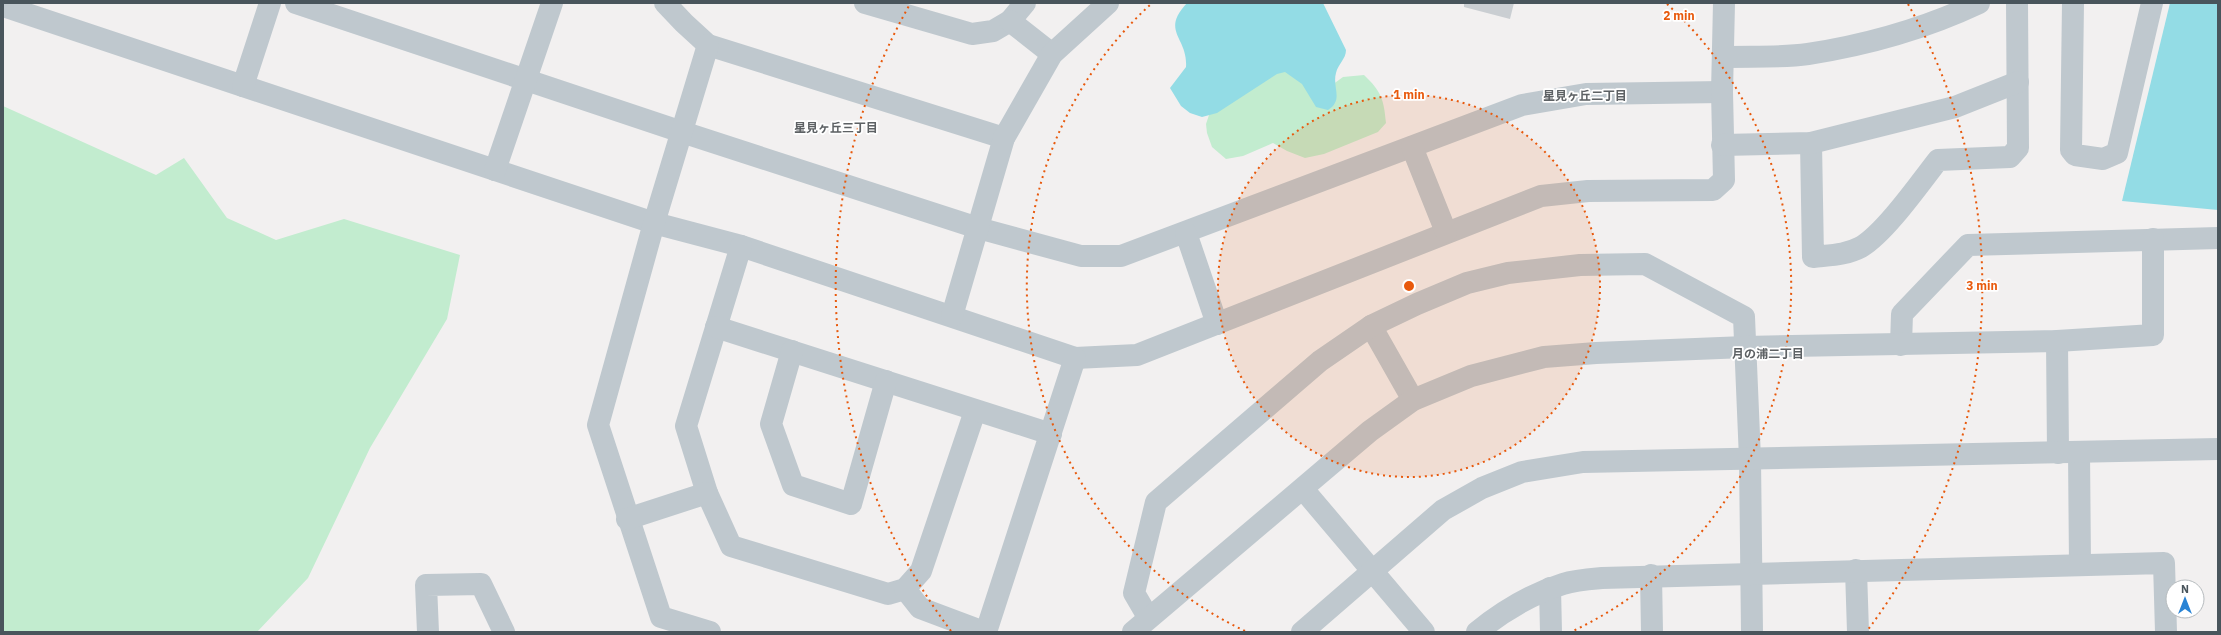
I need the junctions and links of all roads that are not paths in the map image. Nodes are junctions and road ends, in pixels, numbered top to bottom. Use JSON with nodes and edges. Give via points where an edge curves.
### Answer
{"nodes":[{"id":1,"x":270,"y":3,"type":"edge"},
{"id":2,"x":296,"y":3,"type":"edge"},
{"id":3,"x":552,"y":3,"type":"edge"},
{"id":4,"x":665,"y":3,"type":"edge"},
{"id":5,"x":1025,"y":3,"type":"edge"},
{"id":6,"x":1108,"y":3,"type":"edge"},
{"id":7,"x":1724,"y":3,"type":"edge"},
{"id":8,"x":1979,"y":3,"type":"edge"},
{"id":9,"x":2017,"y":3,"type":"edge"},
{"id":10,"x":2073,"y":3,"type":"edge"},
{"id":11,"x":2152,"y":3,"type":"edge"},
{"id":12,"x":876,"y":5,"type":"edge"},
{"id":13,"x":3,"y":6,"type":"edge"},
{"id":14,"x":1010,"y":21,"type":"junction"},
{"id":15,"x":708,"y":45,"type":"junction"},
{"id":16,"x":1052,"y":54,"type":"junction"},
{"id":17,"x":1723,"y":57,"type":"junction"},
{"id":18,"x":527,"y":78,"type":"junction"},
{"id":19,"x":2018,"y":82,"type":"junction"},
{"id":20,"x":243,"y":86,"type":"junction"},
{"id":21,"x":1722,"y":92,"type":"junction"},
{"id":22,"x":682,"y":132,"type":"junction"},
{"id":23,"x":1004,"y":138,"type":"junction"},
{"id":24,"x":1811,"y":143,"type":"junction"},
{"id":25,"x":1722,"y":145,"type":"junction"},
{"id":26,"x":1412,"y":147,"type":"junction"},
{"id":27,"x":494,"y":170,"type":"junction"},
{"id":28,"x":654,"y":223,"type":"junction"},
{"id":29,"x":978,"y":228,"type":"junction"},
{"id":30,"x":1446,"y":232,"type":"junction"},
{"id":31,"x":1186,"y":233,"type":"junction"},
{"id":32,"x":2218,"y":238,"type":"edge"},
{"id":33,"x":2153,"y":239,"type":"junction"},
{"id":34,"x":741,"y":246,"type":"junction"},
{"id":35,"x":952,"y":316,"type":"junction"},
{"id":36,"x":1217,"y":324,"type":"junction"},
{"id":37,"x":1371,"y":326,"type":"junction"},
{"id":38,"x":716,"y":327,"type":"junction"},
{"id":39,"x":2057,"y":342,"type":"junction"},
{"id":40,"x":1902,"y":345,"type":"junction"},
{"id":41,"x":1745,"y":347,"type":"junction"},
{"id":42,"x":792,"y":351,"type":"junction"},
{"id":43,"x":1075,"y":358,"type":"junction"},
{"id":44,"x":886,"y":381,"type":"junction"},
{"id":45,"x":1414,"y":400,"type":"junction"},
{"id":46,"x":974,"y":411,"type":"junction"},
{"id":47,"x":1051,"y":434,"type":"junction"},
{"id":48,"x":2218,"y":449,"type":"edge"},
{"id":49,"x":2069,"y":452,"type":"junction"},
{"id":50,"x":1750,"y":459,"type":"junction"},
{"id":51,"x":1303,"y":489,"type":"junction"},
{"id":52,"x":707,"y":493,"type":"junction"},
{"id":53,"x":627,"y":519,"type":"junction"},
{"id":54,"x":2080,"y":565,"type":"junction"},
{"id":55,"x":1856,"y":570,"type":"junction"},
{"id":56,"x":1372,"y":572,"type":"junction"},
{"id":57,"x":1750,"y":573,"type":"junction"},
{"id":58,"x":1651,"y":575,"type":"junction"},
{"id":59,"x":1550,"y":588,"type":"junction"},
{"id":60,"x":905,"y":589,"type":"junction"},
{"id":61,"x":1148,"y":617,"type":"junction"},
{"id":62,"x":428,"y":632,"type":"edge"},
{"id":63,"x":504,"y":632,"type":"edge"},
{"id":64,"x":710,"y":632,"type":"edge"},
{"id":65,"x":985,"y":632,"type":"edge"},
{"id":66,"x":1133,"y":632,"type":"edge"},
{"id":67,"x":1302,"y":632,"type":"edge"},
{"id":68,"x":1424,"y":632,"type":"edge"},
{"id":69,"x":1477,"y":632,"type":"edge"},
{"id":70,"x":1551,"y":632,"type":"edge"},
{"id":71,"x":1652,"y":632,"type":"edge"},
{"id":72,"x":1752,"y":632,"type":"edge"},
{"id":73,"x":1858,"y":632,"type":"edge"},
{"id":74,"x":2166,"y":632,"type":"edge"}],
"edges":[{"from":1,"to":20,"type":"street"},
{"from":2,"to":18,"type":"street"},
{"from":3,"to":18,"type":"street"},
{"from":4,"to":15,"type":"street"},
{"from":5,"to":14,"type":"street"},
{"from":6,"to":16,"type":"street"},
{"from":7,"to":17,"type":"street"},
{"from":8,"to":17,"type":"street","via":[[1946,19],[1877,39],[1807,54]]},
{"from":9,"to":19,"type":"street"},
{"from":10,"to":11,"type":"street","via":[[2071,150],[2075,155],[2103,159],[2117,153]]},
{"from":12,"to":14,"type":"street","via":[[972,34],[993,31]]},
{"from":13,"to":20,"type":"street"},
{"from":14,"to":16,"type":"street"},
{"from":15,"to":22,"type":"street"},
{"from":15,"to":23,"type":"street"},
{"from":16,"to":23,"type":"street"},
{"from":17,"to":21,"type":"street"},
{"from":18,"to":22,"type":"street"},
{"from":18,"to":27,"type":"street"},
{"from":19,"to":24,"type":"street","via":[[1955,107]]},
{"from":19,"to":24,"type":"street","via":[[2018,148],[2010,157],[1938,160],[1888,222],[1862,246],[1841,254],[1813,257]]},
{"from":20,"to":27,"type":"street"},
{"from":21,"to":25,"type":"street"},
{"from":21,"to":26,"type":"street","via":[[1586,94],[1522,105]]},
{"from":22,"to":28,"type":"street"},
{"from":22,"to":29,"type":"street"},
{"from":23,"to":29,"type":"street"},
{"from":24,"to":25,"type":"street"},
{"from":25,"to":30,"type":"street","via":[[1724,180],[1713,190],[1588,190],[1541,196]]},
{"from":26,"to":30,"type":"street"},
{"from":26,"to":31,"type":"street"},
{"from":27,"to":28,"type":"street"},
{"from":28,"to":34,"type":"street"},
{"from":28,"to":53,"type":"street","via":[[598,425]]},
{"from":29,"to":31,"type":"street","via":[[1081,256],[1121,256]]},
{"from":29,"to":35,"type":"street"},
{"from":30,"to":36,"type":"street"},
{"from":31,"to":36,"type":"street"},
{"from":32,"to":33,"type":"street"},
{"from":33,"to":39,"type":"street","via":[[2153,335]]},
{"from":33,"to":40,"type":"street","via":[[1968,245],[1902,314]]},
{"from":34,"to":35,"type":"street"},
{"from":34,"to":38,"type":"street"},
{"from":35,"to":43,"type":"street"},
{"from":36,"to":43,"type":"street","via":[[1137,355]]},
{"from":37,"to":41,"type":"street","via":[[1467,283],[1508,273],[1580,265],[1645,264],[1744,317]]},
{"from":37,"to":45,"type":"street"},
{"from":37,"to":61,"type":"street","via":[[1320,361],[1156,502],[1134,593]]},
{"from":38,"to":42,"type":"street"},
{"from":38,"to":52,"type":"street","via":[[686,426]]},
{"from":39,"to":40,"type":"street"},
{"from":39,"to":49,"type":"street"},
{"from":40,"to":41,"type":"street"},
{"from":41,"to":45,"type":"street","via":[[1544,357],[1471,376]]},
{"from":41,"to":50,"type":"street"},
{"from":42,"to":44,"type":"street"},
{"from":42,"to":44,"type":"street","via":[[771,424],[793,485],[850,504]]},
{"from":43,"to":47,"type":"street"},
{"from":44,"to":46,"type":"street"},
{"from":45,"to":51,"type":"street","via":[[1370,432]]},
{"from":46,"to":47,"type":"street"},
{"from":46,"to":60,"type":"street","via":[[921,571]]},
{"from":47,"to":65,"type":"street"},
{"from":48,"to":49,"type":"street"},
{"from":49,"to":50,"type":"street"},
{"from":49,"to":54,"type":"street"},
{"from":50,"to":56,"type":"street","via":[[1583,462],[1522,472],[1482,488],[1443,510]]},
{"from":50,"to":57,"type":"street"},
{"from":51,"to":56,"type":"street"},
{"from":51,"to":61,"type":"street"},
{"from":52,"to":53,"type":"street"},
{"from":52,"to":60,"type":"street","via":[[730,546],[888,594]]},
{"from":53,"to":64,"type":"street","via":[[661,617]]},
{"from":54,"to":55,"type":"street"},
{"from":54,"to":74,"type":"street","via":[[2164,563]]},
{"from":55,"to":57,"type":"street"},
{"from":55,"to":73,"type":"street"},
{"from":56,"to":67,"type":"street"},
{"from":56,"to":68,"type":"street"},
{"from":57,"to":58,"type":"street"},
{"from":57,"to":72,"type":"street"},
{"from":58,"to":59,"type":"street","via":[[1602,578],[1564,583]]},
{"from":58,"to":71,"type":"street"},
{"from":59,"to":69,"type":"street","via":[[1504,610]]},
{"from":59,"to":70,"type":"street"},
{"from":60,"to":65,"type":"street","via":[[920,608]]},
{"from":61,"to":66,"type":"street"},
{"from":62,"to":63,"type":"street","via":[[426,585],[481,584]]}]}
